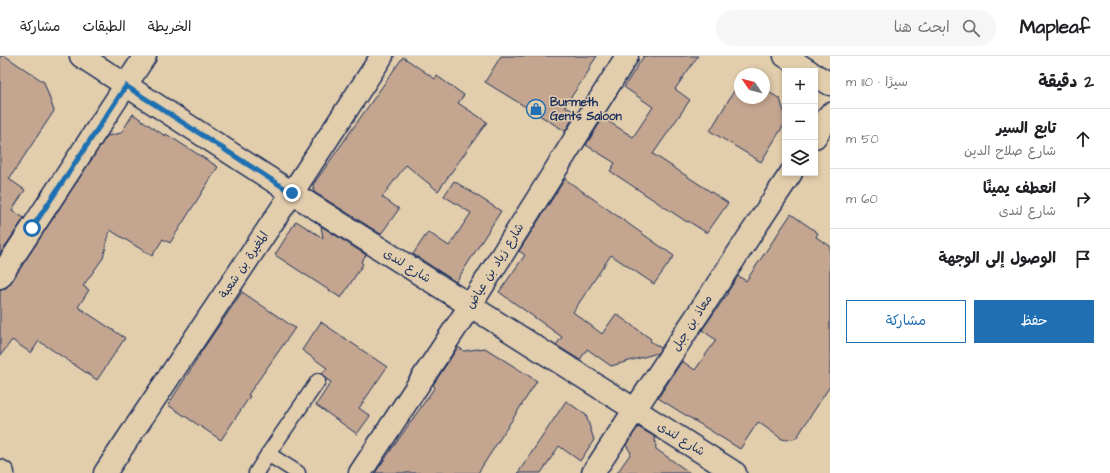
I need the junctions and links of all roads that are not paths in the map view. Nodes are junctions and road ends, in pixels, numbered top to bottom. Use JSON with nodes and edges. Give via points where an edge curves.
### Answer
{"nodes":[{"id":1,"x":80,"y":56,"type":"edge"},
{"id":2,"x":145,"y":56,"type":"edge"},
{"id":3,"x":382,"y":56,"type":"edge"},
{"id":4,"x":627,"y":56,"type":"edge"},
{"id":5,"x":785,"y":56,"type":"edge"},
{"id":6,"x":804,"y":68,"type":"edge"},
{"id":7,"x":818,"y":77,"type":"edge"},
{"id":8,"x":830,"y":84,"type":"edge"},
{"id":9,"x":126,"y":86,"type":"junction"},
{"id":10,"x":830,"y":114,"type":"edge"},
{"id":11,"x":818,"y":132,"type":"edge"},
{"id":12,"x":789,"y":176,"type":"edge"},
{"id":13,"x":292,"y":193,"type":"junction"},
{"id":14,"x":0,"y":278,"type":"edge"},
{"id":15,"x":470,"y":306,"type":"junction"},
{"id":16,"x":318,"y":381,"type":"dead end"},
{"id":17,"x":635,"y":410,"type":"junction"},
{"id":18,"x":268,"y":454,"type":"junction"},
{"id":19,"x":0,"y":471,"type":"edge"},
{"id":20,"x":2,"y":473,"type":"edge"},
{"id":21,"x":104,"y":473,"type":"edge"},
{"id":22,"x":256,"y":473,"type":"edge"},
{"id":23,"x":298,"y":473,"type":"edge"},
{"id":24,"x":360,"y":473,"type":"edge"},
{"id":25,"x":593,"y":473,"type":"edge"},
{"id":26,"x":735,"y":473,"type":"edge"}],
"edges":[{"from":1,"to":9,"type":"street","name":"شارع لندى"},
{"from":2,"to":9,"type":"street"},
{"from":3,"to":13,"type":"street","name":"المغيرة بن شعبة"},
{"from":4,"to":15,"type":"street","name":"شارع زياد بن عياض"},
{"from":5,"to":6,"type":"street"},
{"from":7,"to":8,"type":"street"},
{"from":9,"to":13,"type":"street","name":"شارع لندى"},
{"from":9,"to":14,"type":"street"},
{"from":10,"to":11,"type":"street"},
{"from":12,"to":17,"type":"street","name":"معاذ بن جبل"},
{"from":13,"to":15,"type":"street","name":"شارع لندى"},
{"from":13,"to":21,"type":"street","name":"المغيرة بن شعبة"},
{"from":15,"to":17,"type":"street","name":"شارع لندى"},
{"from":15,"to":24,"type":"street","name":"شارع زياد بن عياض"},
{"from":16,"to":18,"type":"lane"},
{"from":17,"to":25,"type":"street","name":"معاذ بن جبل"},
{"from":17,"to":26,"type":"street","name":"شارع لندى"},
{"from":18,"to":22,"type":"lane"},
{"from":18,"to":23,"type":"lane"},
{"from":19,"to":20,"type":"street"}]}
